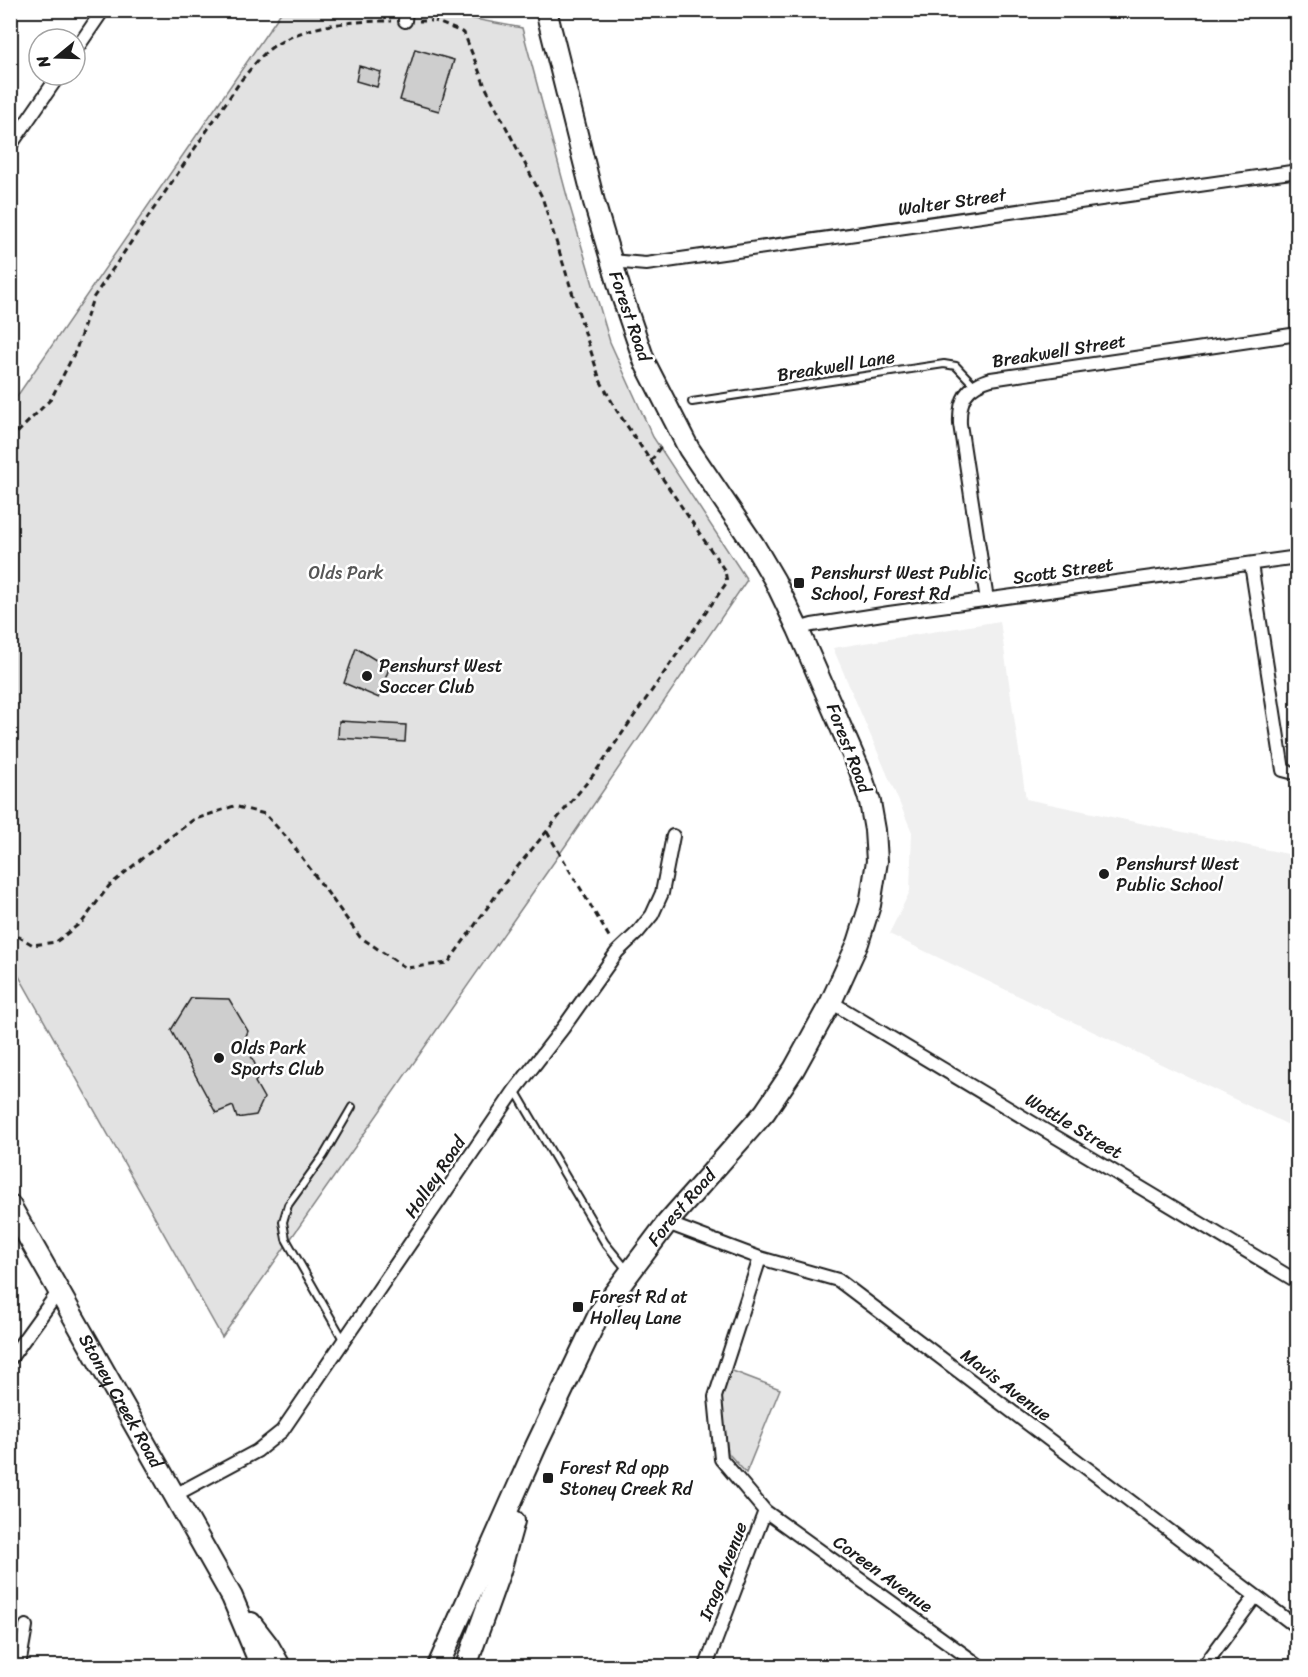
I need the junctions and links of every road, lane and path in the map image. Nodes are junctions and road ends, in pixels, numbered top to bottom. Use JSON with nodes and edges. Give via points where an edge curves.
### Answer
{"nodes":[{"id":1,"x":102,"y":10,"type":"edge"},
{"id":2,"x":546,"y":10,"type":"edge"},
{"id":3,"x":405,"y":16,"type":"edge"},
{"id":4,"x":87,"y":33,"type":"edge"},
{"id":5,"x":51,"y":87,"type":"edge"},
{"id":6,"x":10,"y":146,"type":"edge"},
{"id":7,"x":1298,"y":171,"type":"edge"},
{"id":8,"x":611,"y":261,"type":"junction"},
{"id":9,"x":1298,"y":334,"type":"edge"},
{"id":10,"x":975,"y":386,"type":"junction"},
{"id":11,"x":692,"y":402,"type":"dead end"},
{"id":12,"x":10,"y":440,"type":"edge"},
{"id":13,"x":661,"y":446,"type":"dead end"},
{"id":14,"x":651,"y":461,"type":"junction"},
{"id":15,"x":1298,"y":556,"type":"edge"},
{"id":16,"x":1251,"y":564,"type":"junction"},
{"id":17,"x":987,"y":600,"type":"junction"},
{"id":18,"x":798,"y":629,"type":"junction"},
{"id":19,"x":1298,"y":774,"type":"edge"},
{"id":20,"x":547,"y":832,"type":"junction"},
{"id":21,"x":673,"y":836,"type":"dead end"},
{"id":22,"x":10,"y":929,"type":"edge"},
{"id":23,"x":617,"y":952,"type":"junction"},
{"id":24,"x":831,"y":1002,"type":"junction"},
{"id":25,"x":515,"y":1090,"type":"junction"},
{"id":26,"x":352,"y":1107,"type":"dead end"},
{"id":27,"x":10,"y":1205,"type":"edge"},
{"id":28,"x":667,"y":1223,"type":"junction"},
{"id":29,"x":760,"y":1258,"type":"junction"},
{"id":30,"x":629,"y":1272,"type":"junction"},
{"id":31,"x":1298,"y":1282,"type":"edge"},
{"id":32,"x":59,"y":1291,"type":"junction"},
{"id":33,"x":344,"y":1342,"type":"junction"},
{"id":34,"x":10,"y":1359,"type":"edge"},
{"id":35,"x":536,"y":1446,"type":"junction"},
{"id":36,"x":175,"y":1495,"type":"junction"},
{"id":37,"x":765,"y":1511,"type":"junction"},
{"id":38,"x":232,"y":1597,"type":"junction"},
{"id":39,"x":1255,"y":1597,"type":"junction"},
{"id":40,"x":26,"y":1626,"type":"dead end"},
{"id":41,"x":1298,"y":1628,"type":"edge"},
{"id":42,"x":19,"y":1666,"type":"edge"},
{"id":43,"x":261,"y":1666,"type":"edge"},
{"id":44,"x":280,"y":1666,"type":"edge"},
{"id":45,"x":438,"y":1666,"type":"edge"},
{"id":46,"x":466,"y":1666,"type":"edge"},
{"id":47,"x":706,"y":1666,"type":"edge"},
{"id":48,"x":980,"y":1666,"type":"edge"},
{"id":49,"x":1204,"y":1666,"type":"edge"}],
"edges":[{"from":1,"to":4,"type":"street"},
{"from":2,"to":8,"type":"main road","name":"Forest Road"},
{"from":3,"to":12,"type":"path","via":[[306,31],[263,56],[242,79],[93,298],[76,350],[51,399]]},
{"from":3,"to":14,"type":"path","via":[[434,21],[464,33],[485,86],[542,197],[600,380]]},
{"from":5,"to":6,"type":"street"},
{"from":7,"to":8,"type":"street","name":"Walter Street","via":[[646,264]]},
{"from":8,"to":18,"type":"main road","name":"Forest Road","via":[[645,363],[666,406],[689,449],[754,545]]},
{"from":9,"to":10,"type":"street","name":"Breakwell Street","via":[[991,379]]},
{"from":10,"to":11,"type":"lane","name":"Breakwell Lane","via":[[956,366],[944,364]]},
{"from":10,"to":17,"type":"street","name":"Breakwell Street","via":[[960,404],[960,424]]},
{"from":13,"to":14,"type":"path"},
{"from":14,"to":20,"type":"path","via":[[725,571],[727,582],[594,774]]},
{"from":15,"to":16,"type":"street","name":"Scott Street"},
{"from":16,"to":17,"type":"street","name":"Scott Street"},
{"from":16,"to":19,"type":"street","via":[[1283,770]]},
{"from":17,"to":18,"type":"street","name":"Scott Street","via":[[889,612]]},
{"from":18,"to":24,"type":"main road","name":"Forest Road","via":[[860,771],[875,830],[877,861],[870,905],[858,943]]},
{"from":20,"to":22,"type":"path","via":[[509,877],[448,963],[406,968],[360,937],[289,840],[265,814],[234,806],[193,820],[145,856],[109,886],[83,921],[56,942],[33,945]]},
{"from":20,"to":23,"type":"path"},
{"from":21,"to":23,"type":"street","name":"Holley Road","via":[[662,893],[652,915]]},
{"from":23,"to":25,"type":"street","name":"Holley Road"},
{"from":24,"to":28,"type":"main road","name":"Forest Road","via":[[779,1093]]},
{"from":24,"to":31,"type":"street","name":"Wattle Street"},
{"from":25,"to":30,"type":"lane","via":[[605,1243]]},
{"from":25,"to":33,"type":"street","name":"Holley Road"},
{"from":26,"to":33,"type":"lane","via":[[324,1155],[288,1204],[283,1222],[286,1239]]},
{"from":27,"to":32,"type":"main road","name":"Stoney Creek Road"},
{"from":28,"to":29,"type":"street","name":"Mavis Avenue"},
{"from":28,"to":30,"type":"main road","name":"Forest Road"},
{"from":29,"to":37,"type":"street","name":"Iraga Avenue","via":[[715,1397],[721,1459]]},
{"from":29,"to":39,"type":"street","name":"Mavis Avenue","via":[[838,1280]]},
{"from":30,"to":35,"type":"main road","name":"Forest Road","via":[[600,1312]]},
{"from":32,"to":34,"type":"street"},
{"from":32,"to":36,"type":"main road","name":"Stoney Creek Road"},
{"from":33,"to":36,"type":"street","name":"Holley Road","via":[[282,1431],[257,1451]]},
{"from":35,"to":45,"type":"main road","name":"Forest Road"},
{"from":35,"to":46,"type":"main road","name":"Forest Road","via":[[500,1571]]},
{"from":36,"to":38,"type":"main road","name":"Stoney Creek Road"},
{"from":37,"to":47,"type":"street","name":"Iraga Avenue"},
{"from":37,"to":48,"type":"street","name":"Coreen Avenue"},
{"from":38,"to":43,"type":"main road","name":"Stoney Creek Road"},
{"from":38,"to":44,"type":"main road","name":"Stoney Creek Road"},
{"from":39,"to":41,"type":"street","name":"Mavis Avenue"},
{"from":39,"to":49,"type":"street"},
{"from":40,"to":42,"type":"street"}]}
